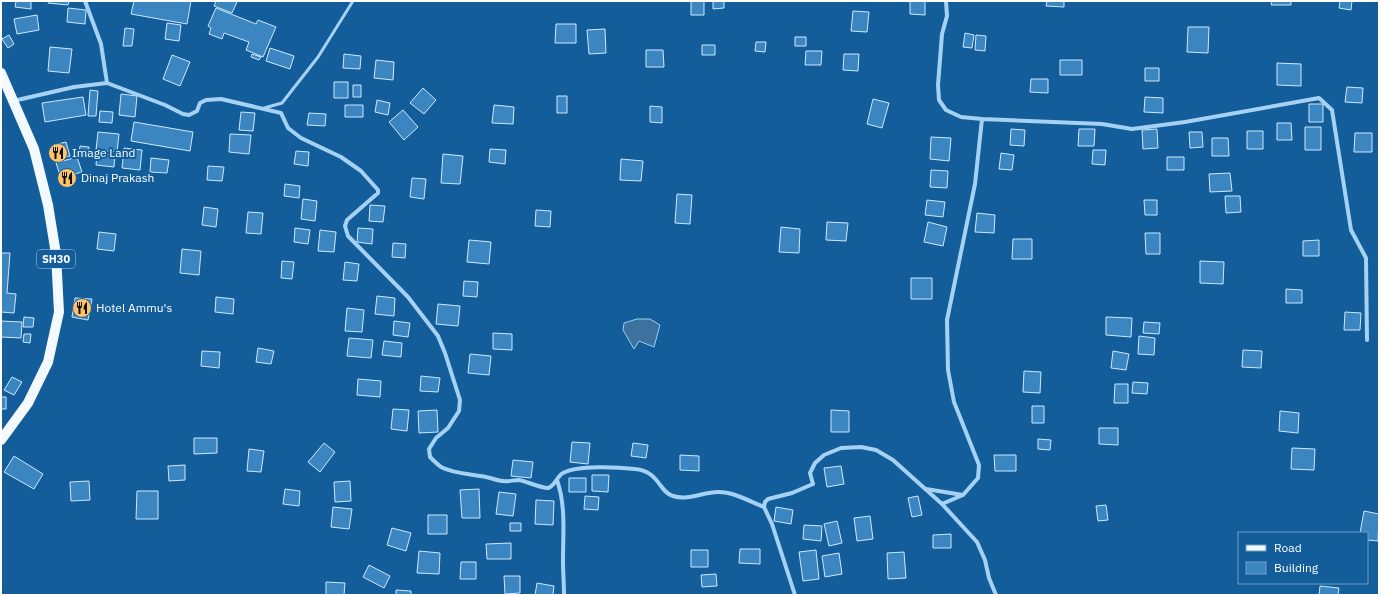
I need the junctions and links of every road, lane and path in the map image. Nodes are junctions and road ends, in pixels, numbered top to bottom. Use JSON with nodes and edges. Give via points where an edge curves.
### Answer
{"nodes":[{"id":1,"x":86,"y":1,"type":"edge"},
{"id":2,"x":347,"y":1,"type":"edge"},
{"id":3,"x":353,"y":1,"type":"edge"},
{"id":4,"x":946,"y":1,"type":"edge"},
{"id":5,"x":351,"y":5,"type":"junction"},
{"id":6,"x":1,"y":73,"type":"edge"},
{"id":7,"x":107,"y":83,"type":"junction"},
{"id":8,"x":12,"y":101,"type":"junction"},
{"id":9,"x":262,"y":109,"type":"junction"},
{"id":10,"x":982,"y":119,"type":"junction"},
{"id":11,"x":1367,"y":340,"type":"dead end"},
{"id":12,"x":1,"y":440,"type":"edge"},
{"id":13,"x":557,"y":480,"type":"junction"},
{"id":14,"x":925,"y":489,"type":"junction"},
{"id":15,"x":963,"y":495,"type":"junction"},
{"id":16,"x":942,"y":504,"type":"junction"},
{"id":17,"x":764,"y":507,"type":"junction"},
{"id":18,"x":564,"y":595,"type":"edge"},
{"id":19,"x":795,"y":595,"type":"edge"},
{"id":20,"x":996,"y":595,"type":"edge"}],
"edges":[{"from":1,"to":7,"type":"street","via":[[101,44]]},
{"from":2,"to":5,"type":"lane"},
{"from":3,"to":5,"type":"lane"},
{"from":4,"to":10,"type":"street","via":[[947,16],[942,34],[939,100],[946,110],[961,116]]},
{"from":5,"to":9,"type":"lane","via":[[318,57],[282,103]]},
{"from":6,"to":8,"type":"main road","number":"SH30"},
{"from":7,"to":8,"type":"street","via":[[74,87]]},
{"from":7,"to":9,"type":"street","via":[[183,114],[189,115],[197,111],[200,103],[206,100],[221,99]]},
{"from":8,"to":12,"type":"main road","number":"SH30","via":[[34,149],[48,205],[56,254],[59,312],[48,362],[28,403]]},
{"from":9,"to":13,"type":"street","via":[[281,113],[288,128],[301,138],[341,157],[361,171],[378,190],[378,193],[346,220],[348,236],[408,298],[438,336],[460,400],[459,412],[448,428],[436,438],[429,449],[430,457],[451,471],[504,481],[518,480],[548,488]]},
{"from":10,"to":11,"type":"street","via":[[1102,124],[1132,129],[1318,98],[1332,110],[1351,230],[1366,258]]},
{"from":10,"to":15,"type":"street","via":[[975,184],[947,320],[948,370],[954,402],[979,465],[978,478]]},
{"from":13,"to":17,"type":"street","via":[[561,474],[571,470],[636,469],[653,476],[667,493],[673,496],[693,498],[703,494],[730,493]]},
{"from":13,"to":18,"type":"street","via":[[564,520]]},
{"from":14,"to":15,"type":"street"},
{"from":14,"to":16,"type":"street"},
{"from":14,"to":17,"type":"street","via":[[893,460],[876,450],[861,446],[841,448],[824,455],[814,463],[810,472],[813,484],[768,499]]},
{"from":15,"to":16,"type":"street"},
{"from":16,"to":20,"type":"street","via":[[977,542]]},
{"from":17,"to":19,"type":"street"}]}
